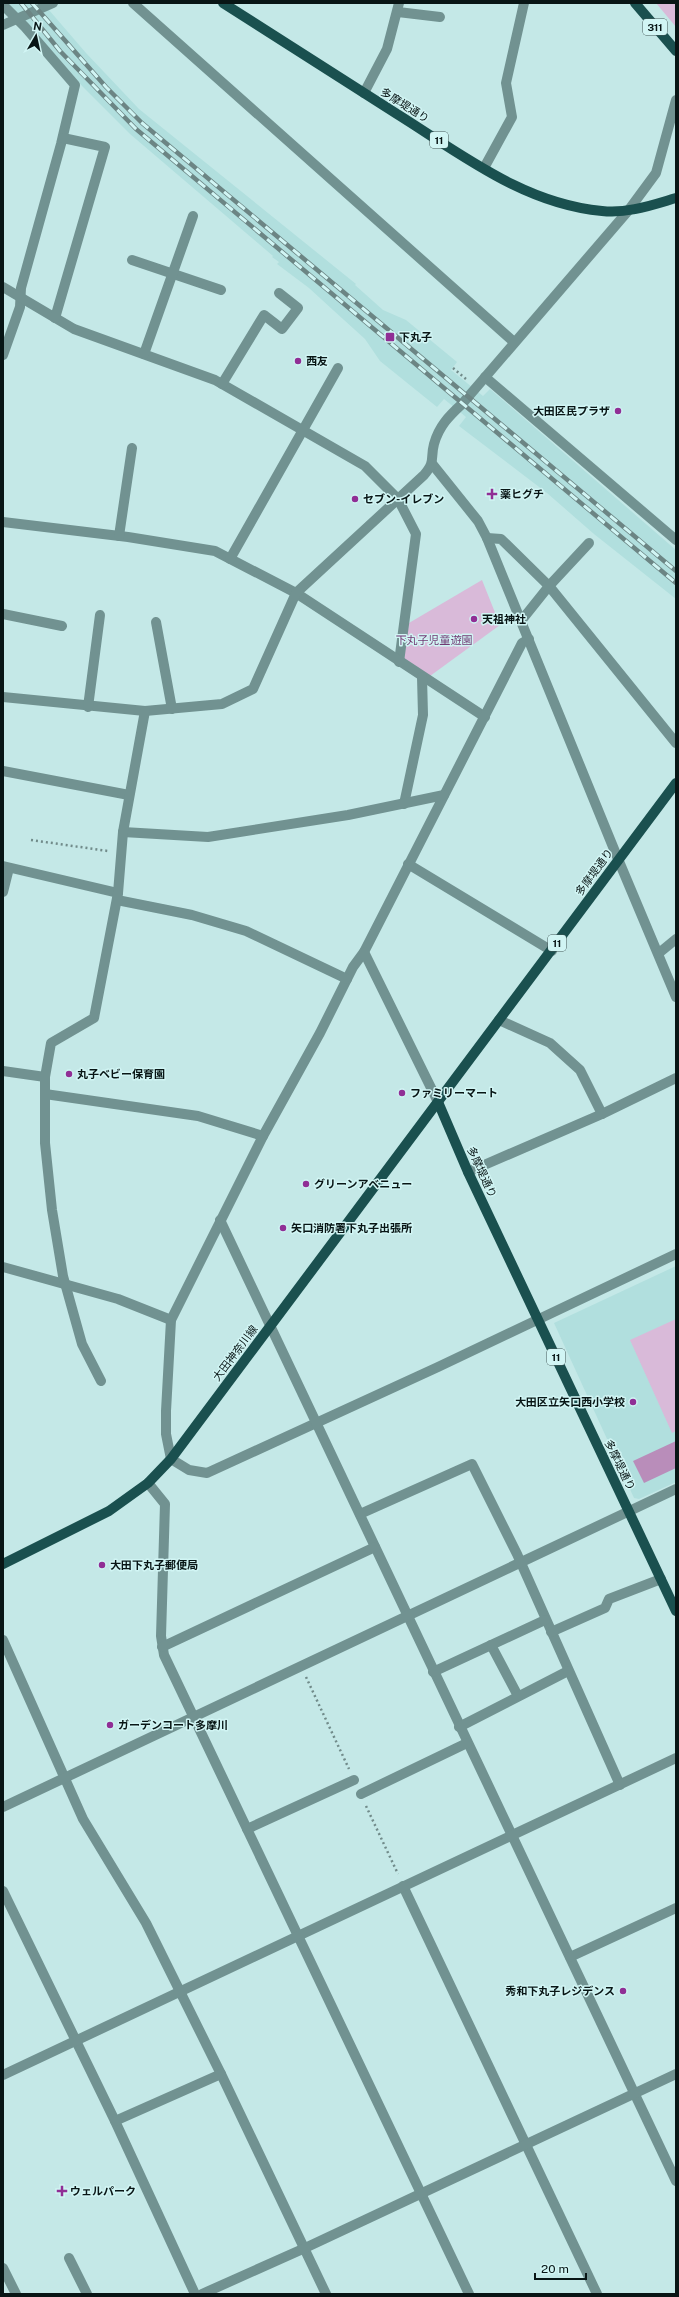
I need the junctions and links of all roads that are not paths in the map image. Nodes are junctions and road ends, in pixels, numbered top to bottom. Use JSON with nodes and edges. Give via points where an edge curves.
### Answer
{"nodes":[{"id":1,"x":54,"y":3,"type":"edge"},
{"id":2,"x":133,"y":3,"type":"edge"},
{"id":3,"x":223,"y":3,"type":"edge"},
{"id":4,"x":524,"y":3,"type":"edge"},
{"id":5,"x":635,"y":3,"type":"edge"},
{"id":6,"x":3,"y":5,"type":"edge"},
{"id":7,"x":398,"y":8,"type":"edge"},
{"id":8,"x":440,"y":17,"type":"dead end"},
{"id":9,"x":15,"y":19,"type":"junction"},
{"id":10,"x":3,"y":24,"type":"edge"},
{"id":11,"x":676,"y":51,"type":"edge"},
{"id":12,"x":364,"y":93,"type":"junction"},
{"id":13,"x":676,"y":100,"type":"edge"},
{"id":14,"x":63,"y":138,"type":"junction"},
{"id":15,"x":484,"y":168,"type":"junction"},
{"id":16,"x":676,"y":198,"type":"edge"},
{"id":17,"x":628,"y":211,"type":"junction"},
{"id":18,"x":193,"y":216,"type":"dead end"},
{"id":19,"x":132,"y":260,"type":"dead end"},
{"id":20,"x":173,"y":273,"type":"junction"},
{"id":21,"x":3,"y":287,"type":"edge"},
{"id":22,"x":221,"y":290,"type":"dead end"},
{"id":23,"x":279,"y":293,"type":"dead end"},
{"id":24,"x":21,"y":298,"type":"junction"},
{"id":25,"x":55,"y":318,"type":"junction"},
{"id":26,"x":514,"y":342,"type":"junction"},
{"id":27,"x":144,"y":354,"type":"junction"},
{"id":28,"x":3,"y":355,"type":"edge"},
{"id":29,"x":338,"y":368,"type":"dead end"},
{"id":30,"x":485,"y":376,"type":"junction"},
{"id":31,"x":222,"y":384,"type":"junction"},
{"id":32,"x":302,"y":430,"type":"junction"},
{"id":33,"x":132,"y":448,"type":"dead end"},
{"id":34,"x":433,"y":465,"type":"junction"},
{"id":35,"x":398,"y":500,"type":"junction"},
{"id":36,"x":3,"y":522,"type":"edge"},
{"id":37,"x":119,"y":536,"type":"junction"},
{"id":38,"x":487,"y":538,"type":"junction"},
{"id":39,"x":676,"y":540,"type":"edge"},
{"id":40,"x":589,"y":543,"type":"dead end"},
{"id":41,"x":230,"y":559,"type":"junction"},
{"id":42,"x":549,"y":586,"type":"junction"},
{"id":43,"x":296,"y":593,"type":"junction"},
{"id":44,"x":3,"y":614,"type":"edge"},
{"id":45,"x":100,"y":615,"type":"dead end"},
{"id":46,"x":521,"y":621,"type":"junction"},
{"id":47,"x":156,"y":622,"type":"dead end"},
{"id":48,"x":62,"y":626,"type":"dead end"},
{"id":49,"x":528,"y":639,"type":"junction"},
{"id":50,"x":399,"y":662,"type":"junction"},
{"id":51,"x":422,"y":676,"type":"junction"},
{"id":52,"x":3,"y":697,"type":"edge"},
{"id":53,"x":88,"y":706,"type":"junction"},
{"id":54,"x":172,"y":709,"type":"junction"},
{"id":55,"x":145,"y":711,"type":"junction"},
{"id":56,"x":485,"y":717,"type":"junction"},
{"id":57,"x":676,"y":743,"type":"edge"},
{"id":58,"x":3,"y":771,"type":"edge"},
{"id":59,"x":676,"y":783,"type":"edge"},
{"id":60,"x":129,"y":795,"type":"junction"},
{"id":61,"x":444,"y":796,"type":"junction"},
{"id":62,"x":404,"y":804,"type":"junction"},
{"id":63,"x":123,"y":832,"type":"junction"},
{"id":64,"x":618,"y":859,"type":"junction"},
{"id":65,"x":408,"y":864,"type":"junction"},
{"id":66,"x":6,"y":867,"type":"edge"},
{"id":67,"x":3,"y":892,"type":"edge"},
{"id":68,"x":118,"y":896,"type":"junction"},
{"id":69,"x":676,"y":939,"type":"edge"},
{"id":70,"x":552,"y":951,"type":"junction"},
{"id":71,"x":364,"y":952,"type":"junction"},
{"id":72,"x":659,"y":953,"type":"junction"},
{"id":73,"x":347,"y":979,"type":"junction"},
{"id":74,"x":676,"y":997,"type":"edge"},
{"id":75,"x":499,"y":1020,"type":"junction"},
{"id":76,"x":3,"y":1071,"type":"edge"},
{"id":77,"x":45,"y":1077,"type":"junction"},
{"id":78,"x":676,"y":1078,"type":"edge"},
{"id":79,"x":45,"y":1094,"type":"junction"},
{"id":80,"x":438,"y":1102,"type":"junction"},
{"id":81,"x":602,"y":1114,"type":"junction"},
{"id":82,"x":263,"y":1136,"type":"junction"},
{"id":83,"x":468,"y":1172,"type":"junction"},
{"id":84,"x":220,"y":1220,"type":"junction"},
{"id":85,"x":676,"y":1254,"type":"edge"},
{"id":86,"x":3,"y":1267,"type":"edge"},
{"id":87,"x":66,"y":1284,"type":"junction"},
{"id":88,"x":538,"y":1318,"type":"junction"},
{"id":89,"x":171,"y":1320,"type":"junction"},
{"id":90,"x":270,"y":1326,"type":"junction"},
{"id":91,"x":101,"y":1381,"type":"dead end"},
{"id":92,"x":317,"y":1422,"type":"junction"},
{"id":93,"x":171,"y":1459,"type":"junction"},
{"id":94,"x":148,"y":1483,"type":"junction"},
{"id":95,"x":676,"y":1489,"type":"edge"},
{"id":96,"x":629,"y":1511,"type":"junction"},
{"id":97,"x":360,"y":1514,"type":"junction"},
{"id":98,"x":375,"y":1547,"type":"junction"},
{"id":99,"x":3,"y":1563,"type":"edge"},
{"id":100,"x":520,"y":1563,"type":"junction"},
{"id":101,"x":661,"y":1579,"type":"junction"},
{"id":102,"x":676,"y":1611,"type":"edge"},
{"id":103,"x":407,"y":1616,"type":"junction"},
{"id":104,"x":545,"y":1620,"type":"junction"},
{"id":105,"x":551,"y":1632,"type":"junction"},
{"id":106,"x":3,"y":1640,"type":"edge"},
{"id":107,"x":491,"y":1645,"type":"junction"},
{"id":108,"x":162,"y":1647,"type":"junction"},
{"id":109,"x":568,"y":1671,"type":"junction"},
{"id":110,"x":433,"y":1672,"type":"junction"},
{"id":111,"x":518,"y":1696,"type":"junction"},
{"id":112,"x":194,"y":1716,"type":"junction"},
{"id":113,"x":459,"y":1727,"type":"junction"},
{"id":114,"x":467,"y":1743,"type":"junction"},
{"id":115,"x":676,"y":1758,"type":"edge"},
{"id":116,"x":66,"y":1778,"type":"junction"},
{"id":117,"x":354,"y":1780,"type":"dead end"},
{"id":118,"x":620,"y":1785,"type":"junction"},
{"id":119,"x":361,"y":1794,"type":"dead end"},
{"id":120,"x":3,"y":1807,"type":"edge"},
{"id":121,"x":247,"y":1829,"type":"junction"},
{"id":122,"x":511,"y":1836,"type":"junction"},
{"id":123,"x":403,"y":1886,"type":"junction"},
{"id":124,"x":3,"y":1891,"type":"edge"},
{"id":125,"x":676,"y":1908,"type":"edge"},
{"id":126,"x":297,"y":1936,"type":"junction"},
{"id":127,"x":570,"y":1957,"type":"junction"},
{"id":128,"x":180,"y":1992,"type":"junction"},
{"id":129,"x":75,"y":2041,"type":"junction"},
{"id":130,"x":3,"y":2074,"type":"edge"},
{"id":131,"x":221,"y":2074,"type":"junction"},
{"id":132,"x":676,"y":2074,"type":"edge"},
{"id":133,"x":635,"y":2094,"type":"junction"},
{"id":134,"x":115,"y":2121,"type":"junction"},
{"id":135,"x":526,"y":2144,"type":"junction"},
{"id":136,"x":676,"y":2181,"type":"edge"},
{"id":137,"x":421,"y":2193,"type":"junction"},
{"id":138,"x":305,"y":2248,"type":"junction"},
{"id":139,"x":70,"y":2258,"type":"dead end"},
{"id":140,"x":3,"y":2268,"type":"edge"},
{"id":141,"x":16,"y":2294,"type":"edge"},
{"id":142,"x":87,"y":2294,"type":"edge"},
{"id":143,"x":195,"y":2294,"type":"edge"},
{"id":144,"x":202,"y":2294,"type":"edge"},
{"id":145,"x":326,"y":2294,"type":"edge"},
{"id":146,"x":469,"y":2294,"type":"edge"},
{"id":147,"x":597,"y":2294,"type":"edge"}],
"edges":[{"from":1,"to":9,"type":"street"},
{"from":2,"to":26,"type":"street"},
{"from":3,"to":12,"type":"main road","name":"多摩堤通り","number":"11"},
{"from":4,"to":15,"type":"street","via":[[506,83],[512,117]]},
{"from":5,"to":11,"type":"main road","number":"311"},
{"from":6,"to":9,"type":"street"},
{"from":7,"to":8,"type":"street"},
{"from":7,"to":12,"type":"street","via":[[388,49]]},
{"from":9,"to":10,"type":"street"},
{"from":9,"to":14,"type":"street","via":[[25,27],[75,85]]},
{"from":12,"to":15,"type":"main road","name":"多摩堤通り","number":"11"},
{"from":13,"to":17,"type":"street","via":[[656,172]]},
{"from":14,"to":24,"type":"street","via":[[21,288]]},
{"from":14,"to":25,"type":"street","via":[[105,147]]},
{"from":15,"to":17,"type":"main road","name":"多摩堤通り","number":"11","via":[[526,192],[556,203],[603,211]]},
{"from":16,"to":17,"type":"main road","name":"多摩堤通り","number":"11"},
{"from":17,"to":26,"type":"street"},
{"from":18,"to":20,"type":"street"},
{"from":19,"to":20,"type":"street"},
{"from":20,"to":22,"type":"street"},
{"from":20,"to":27,"type":"street"},
{"from":21,"to":24,"type":"street"},
{"from":23,"to":31,"type":"street","via":[[298,308],[282,329],[264,315]]},
{"from":24,"to":25,"type":"street"},
{"from":24,"to":28,"type":"street"},
{"from":25,"to":27,"type":"street","via":[[74,329]]},
{"from":26,"to":30,"type":"street"},
{"from":27,"to":31,"type":"street"},
{"from":29,"to":32,"type":"street"},
{"from":30,"to":34,"type":"street","via":[[443,422],[434,445]]},
{"from":30,"to":39,"type":"street"},
{"from":31,"to":32,"type":"street"},
{"from":32,"to":35,"type":"street","via":[[365,466]]},
{"from":32,"to":41,"type":"street"},
{"from":33,"to":37,"type":"street"},
{"from":34,"to":35,"type":"street"},
{"from":34,"to":38,"type":"street","via":[[478,521]]},
{"from":35,"to":43,"type":"street"},
{"from":35,"to":50,"type":"street","via":[[416,534]]},
{"from":36,"to":37,"type":"street"},
{"from":37,"to":41,"type":"street","via":[[215,550]]},
{"from":38,"to":42,"type":"street","via":[[501,539]]},
{"from":38,"to":46,"type":"street"},
{"from":40,"to":42,"type":"street"},
{"from":41,"to":43,"type":"street"},
{"from":42,"to":46,"type":"street"},
{"from":42,"to":57,"type":"street"},
{"from":43,"to":50,"type":"street"},
{"from":43,"to":54,"type":"street","via":[[253,689],[222,704]]},
{"from":44,"to":48,"type":"street"},
{"from":45,"to":53,"type":"street"},
{"from":46,"to":49,"type":"street"},
{"from":47,"to":54,"type":"street"},
{"from":49,"to":56,"type":"street","via":[[522,643]]},
{"from":49,"to":64,"type":"street"},
{"from":50,"to":51,"type":"street"},
{"from":51,"to":56,"type":"street"},
{"from":51,"to":62,"type":"street","via":[[423,715]]},
{"from":52,"to":53,"type":"street"},
{"from":53,"to":55,"type":"street"},
{"from":54,"to":55,"type":"street"},
{"from":55,"to":60,"type":"street"},
{"from":56,"to":61,"type":"street"},
{"from":58,"to":60,"type":"street"},
{"from":59,"to":64,"type":"main road","name":"多摩堤通り","number":"11"},
{"from":60,"to":63,"type":"street"},
{"from":61,"to":62,"type":"street"},
{"from":61,"to":65,"type":"street"},
{"from":62,"to":63,"type":"street","via":[[208,837]]},
{"from":63,"to":68,"type":"street"},
{"from":64,"to":70,"type":"main road","name":"多摩堤通り","number":"11"},
{"from":64,"to":72,"type":"street"},
{"from":65,"to":70,"type":"street"},
{"from":65,"to":71,"type":"street"},
{"from":66,"to":67,"type":"street"},
{"from":66,"to":68,"type":"street"},
{"from":68,"to":73,"type":"street","via":[[246,930]]},
{"from":68,"to":77,"type":"street","via":[[94,1018],[51,1043]]},
{"from":69,"to":72,"type":"street"},
{"from":70,"to":75,"type":"main road","name":"多摩堤通り","number":"11"},
{"from":71,"to":73,"type":"street"},
{"from":71,"to":80,"type":"street"},
{"from":72,"to":74,"type":"street"},
{"from":73,"to":82,"type":"street"},
{"from":75,"to":80,"type":"main road","name":"多摩堤通り","number":"11"},
{"from":75,"to":81,"type":"street","via":[[550,1043],[580,1070]]},
{"from":76,"to":77,"type":"street"},
{"from":77,"to":79,"type":"street"},
{"from":78,"to":81,"type":"street"},
{"from":79,"to":82,"type":"street","via":[[198,1116]]},
{"from":79,"to":87,"type":"street","via":[[45,1143],[51,1203]]},
{"from":80,"to":83,"type":"main road","name":"多摩堤通り","number":"11"},
{"from":80,"to":90,"type":"main road","name":"大田神奈川線"},
{"from":81,"to":83,"type":"street"},
{"from":82,"to":84,"type":"street"},
{"from":83,"to":88,"type":"main road","name":"多摩堤通り","number":"11"},
{"from":84,"to":89,"type":"street"},
{"from":84,"to":90,"type":"street"},
{"from":85,"to":88,"type":"street"},
{"from":86,"to":87,"type":"street"},
{"from":87,"to":89,"type":"street"},
{"from":87,"to":91,"type":"street","via":[[82,1344]]},
{"from":88,"to":92,"type":"street"},
{"from":88,"to":96,"type":"main road","name":"多摩堤通り","number":"11"},
{"from":89,"to":93,"type":"street","via":[[166,1434]]},
{"from":90,"to":92,"type":"street"},
{"from":90,"to":93,"type":"main road","name":"大田神奈川線"},
{"from":92,"to":93,"type":"street","via":[[207,1473],[189,1470]]},
{"from":92,"to":97,"type":"street"},
{"from":93,"to":94,"type":"main road","name":"大田神奈川線"},
{"from":94,"to":99,"type":"main road","name":"大田神奈川線","via":[[109,1511]]},
{"from":94,"to":108,"type":"street","via":[[166,1504]]},
{"from":95,"to":96,"type":"street"},
{"from":96,"to":100,"type":"street"},
{"from":96,"to":101,"type":"main road","name":"多摩堤通り","number":"11"},
{"from":97,"to":98,"type":"street"},
{"from":97,"to":100,"type":"street","via":[[472,1464]]},
{"from":98,"to":103,"type":"street"},
{"from":98,"to":108,"type":"street"},
{"from":100,"to":103,"type":"street"},
{"from":100,"to":104,"type":"street"},
{"from":101,"to":102,"type":"main road","name":"多摩堤通り","number":"11"},
{"from":101,"to":105,"type":"street","via":[[609,1599],[605,1608]]},
{"from":103,"to":110,"type":"street"},
{"from":103,"to":112,"type":"street"},
{"from":104,"to":105,"type":"street"},
{"from":104,"to":107,"type":"street"},
{"from":105,"to":109,"type":"street"},
{"from":106,"to":116,"type":"street"},
{"from":107,"to":110,"type":"street"},
{"from":107,"to":111,"type":"street"},
{"from":108,"to":112,"type":"street"},
{"from":109,"to":111,"type":"street"},
{"from":109,"to":118,"type":"street"},
{"from":110,"to":113,"type":"street"},
{"from":111,"to":113,"type":"street"},
{"from":112,"to":116,"type":"street"},
{"from":112,"to":121,"type":"street"},
{"from":113,"to":114,"type":"street"},
{"from":114,"to":119,"type":"street"},
{"from":114,"to":122,"type":"street"},
{"from":115,"to":118,"type":"street"},
{"from":116,"to":120,"type":"street"},
{"from":116,"to":128,"type":"street","via":[[83,1819],[146,1923]]},
{"from":117,"to":121,"type":"street"},
{"from":118,"to":122,"type":"street"},
{"from":121,"to":126,"type":"street"},
{"from":122,"to":123,"type":"street"},
{"from":122,"to":127,"type":"street"},
{"from":123,"to":126,"type":"street"},
{"from":123,"to":135,"type":"street"},
{"from":124,"to":129,"type":"street"},
{"from":125,"to":127,"type":"street"},
{"from":126,"to":128,"type":"street"},
{"from":126,"to":137,"type":"street"},
{"from":127,"to":133,"type":"street"},
{"from":128,"to":129,"type":"street"},
{"from":128,"to":131,"type":"street"},
{"from":129,"to":130,"type":"street"},
{"from":129,"to":134,"type":"street"},
{"from":131,"to":134,"type":"street"},
{"from":131,"to":138,"type":"street"},
{"from":132,"to":133,"type":"street"},
{"from":133,"to":135,"type":"street"},
{"from":133,"to":136,"type":"street"},
{"from":134,"to":143,"type":"street"},
{"from":135,"to":137,"type":"street"},
{"from":135,"to":147,"type":"street"},
{"from":137,"to":138,"type":"street"},
{"from":137,"to":146,"type":"street"},
{"from":138,"to":144,"type":"street"},
{"from":138,"to":145,"type":"street"},
{"from":139,"to":142,"type":"street"},
{"from":140,"to":141,"type":"street"}]}
